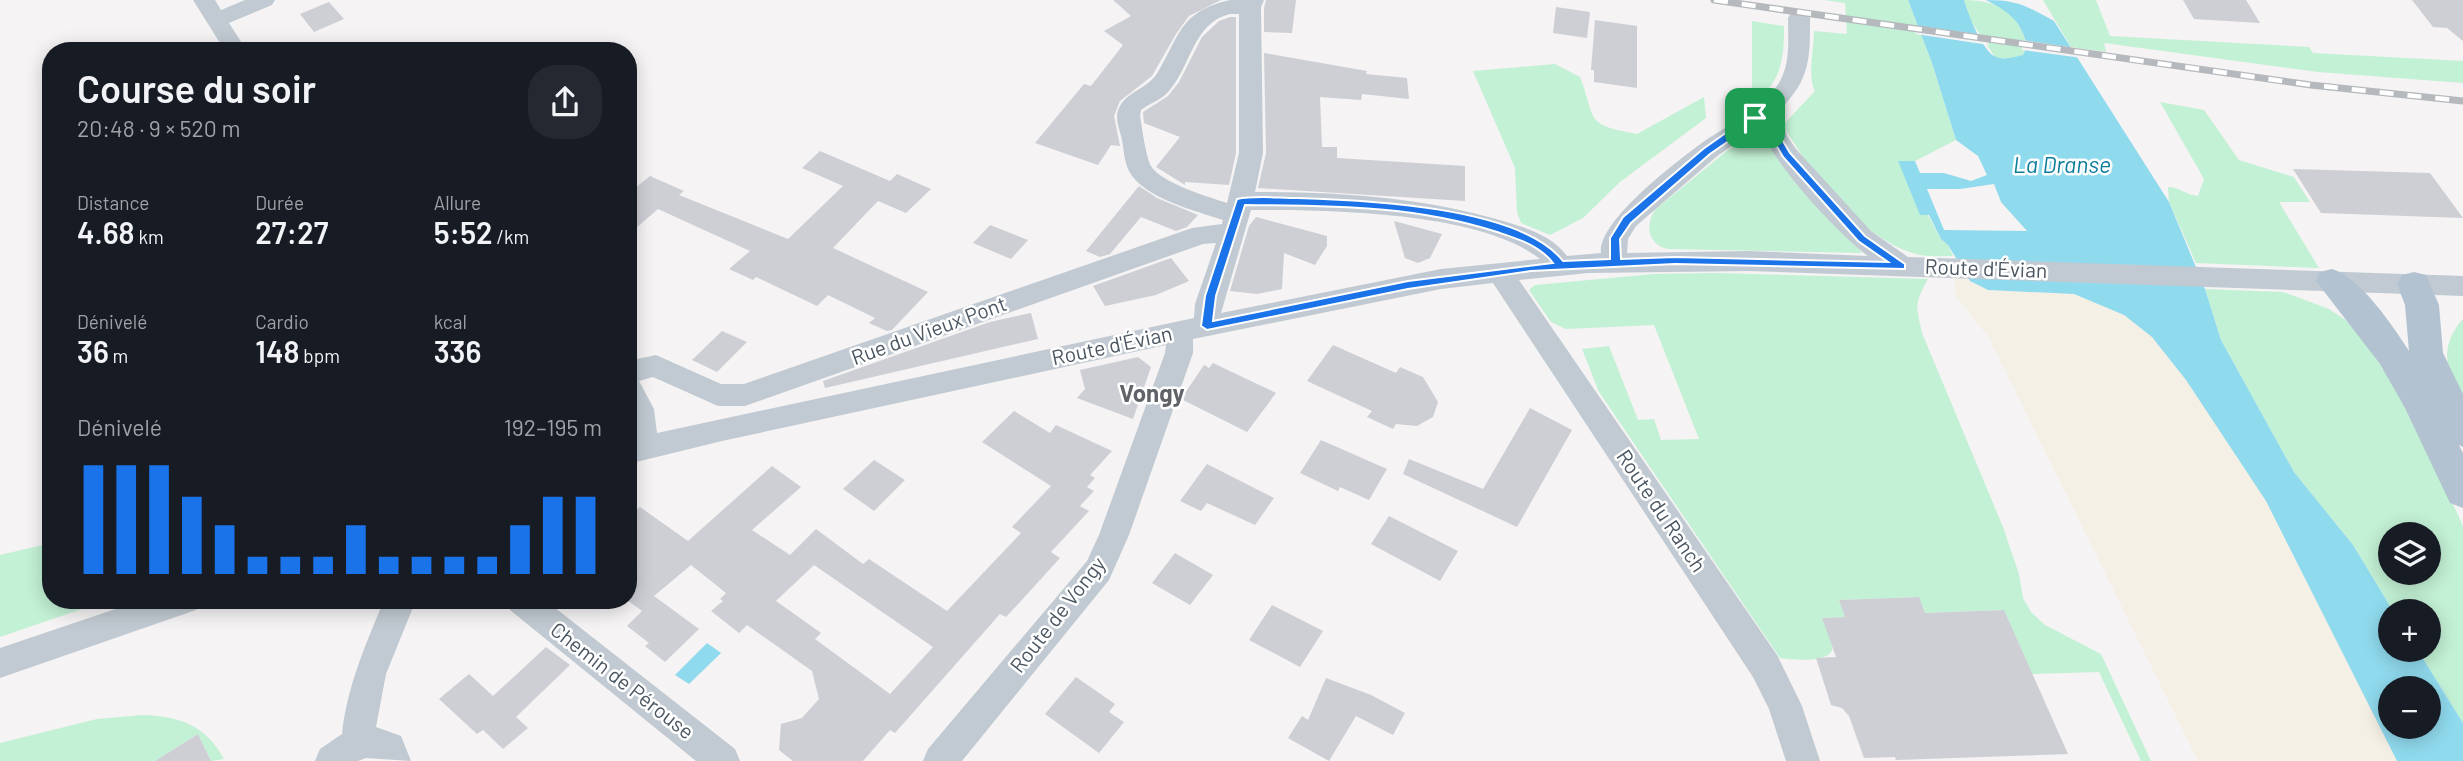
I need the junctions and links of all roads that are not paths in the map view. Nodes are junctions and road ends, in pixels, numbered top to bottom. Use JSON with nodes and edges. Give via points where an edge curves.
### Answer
{"nodes":[{"id":1,"x":204,"y":0,"type":"edge"},
{"id":2,"x":264,"y":0,"type":"edge"},
{"id":3,"x":1252,"y":4,"type":"edge"},
{"id":4,"x":1799,"y":8,"type":"edge"},
{"id":5,"x":217,"y":20,"type":"junction"},
{"id":6,"x":230,"y":42,"type":"edge"},
{"id":7,"x":1770,"y":118,"type":"junction"},
{"id":8,"x":1237,"y":216,"type":"junction"},
{"id":9,"x":1891,"y":260,"type":"junction"},
{"id":10,"x":1616,"y":262,"type":"junction"},
{"id":11,"x":1560,"y":265,"type":"junction"},
{"id":12,"x":1499,"y":271,"type":"junction"},
{"id":13,"x":2332,"y":281,"type":"junction"},
{"id":14,"x":2414,"y":284,"type":"junction"},
{"id":15,"x":2463,"y":286,"type":"edge"},
{"id":16,"x":1193,"y":329,"type":"junction"},
{"id":17,"x":637,"y":371,"type":"edge"},
{"id":18,"x":637,"y":404,"type":"edge"},
{"id":19,"x":2463,"y":432,"type":"edge"},
{"id":20,"x":637,"y":450,"type":"edge"},
{"id":21,"x":2463,"y":492,"type":"edge"},
{"id":22,"x":159,"y":609,"type":"edge"},
{"id":23,"x":396,"y":609,"type":"edge"},
{"id":24,"x":532,"y":609,"type":"edge"},
{"id":25,"x":0,"y":663,"type":"edge"},
{"id":26,"x":345,"y":752,"type":"edge"},
{"id":27,"x":394,"y":761,"type":"edge"},
{"id":28,"x":723,"y":761,"type":"edge"},
{"id":29,"x":940,"y":761,"type":"edge"},
{"id":30,"x":1803,"y":761,"type":"edge"}],
"edges":[{"from":1,"to":5,"type":"street"},
{"from":2,"to":5,"type":"street"},
{"from":3,"to":8,"type":"street","name":"Route de Vongy","via":[[1251,146]]},
{"from":3,"to":8,"type":"street","via":[[1209,13],[1187,35],[1162,85],[1136,102],[1129,117],[1145,176],[1190,200]]},
{"from":4,"to":7,"type":"street","via":[[1799,61]]},
{"from":5,"to":6,"type":"street"},
{"from":7,"to":9,"type":"street","via":[[1780,145],[1795,164],[1862,238]]},
{"from":7,"to":10,"type":"street","via":[[1713,147],[1627,220],[1615,238]]},
{"from":8,"to":11,"type":"street","name":"Rue du Vieux Pont","via":[[1352,204],[1447,214],[1540,244]]},
{"from":8,"to":16,"type":"street","name":"Route de Vongy","via":[[1210,296]]},
{"from":8,"to":17,"type":"street","name":"Rue du Vieux Pont","via":[[1201,235],[752,394],[718,395],[662,367]]},
{"from":9,"to":10,"type":"street","name":"Route d'Évian"},
{"from":9,"to":13,"type":"street","name":"Route d'Évian","via":[[1933,268]]},
{"from":10,"to":11,"type":"street","name":"Route d'Évian"},
{"from":11,"to":12,"type":"street","name":"Route d'Évian"},
{"from":12,"to":16,"type":"street","name":"Route d'Évian","via":[[1385,289]]},
{"from":12,"to":30,"type":"street","name":"Route du Ranch","via":[[1765,666]]},
{"from":13,"to":14,"type":"street","name":"Route d'Évian"},
{"from":13,"to":21,"type":"main road","via":[[2371,322],[2402,366]]},
{"from":14,"to":15,"type":"street","name":"Route d'Évian"},
{"from":14,"to":19,"type":"main road","via":[[2422,305],[2426,353]]},
{"from":16,"to":20,"type":"street","name":"Route d'Évian"},
{"from":16,"to":29,"type":"street","name":"Route de Vongy","via":[[1179,353],[1102,561],[1074,602]]},
{"from":18,"to":20,"type":"street"},
{"from":22,"to":25,"type":"street"},
{"from":23,"to":26,"type":"street"},
{"from":24,"to":28,"type":"street","name":"Chemin de Pérouse"},
{"from":26,"to":27,"type":"street","via":[[370,741],[381,743],[389,748]]}]}
